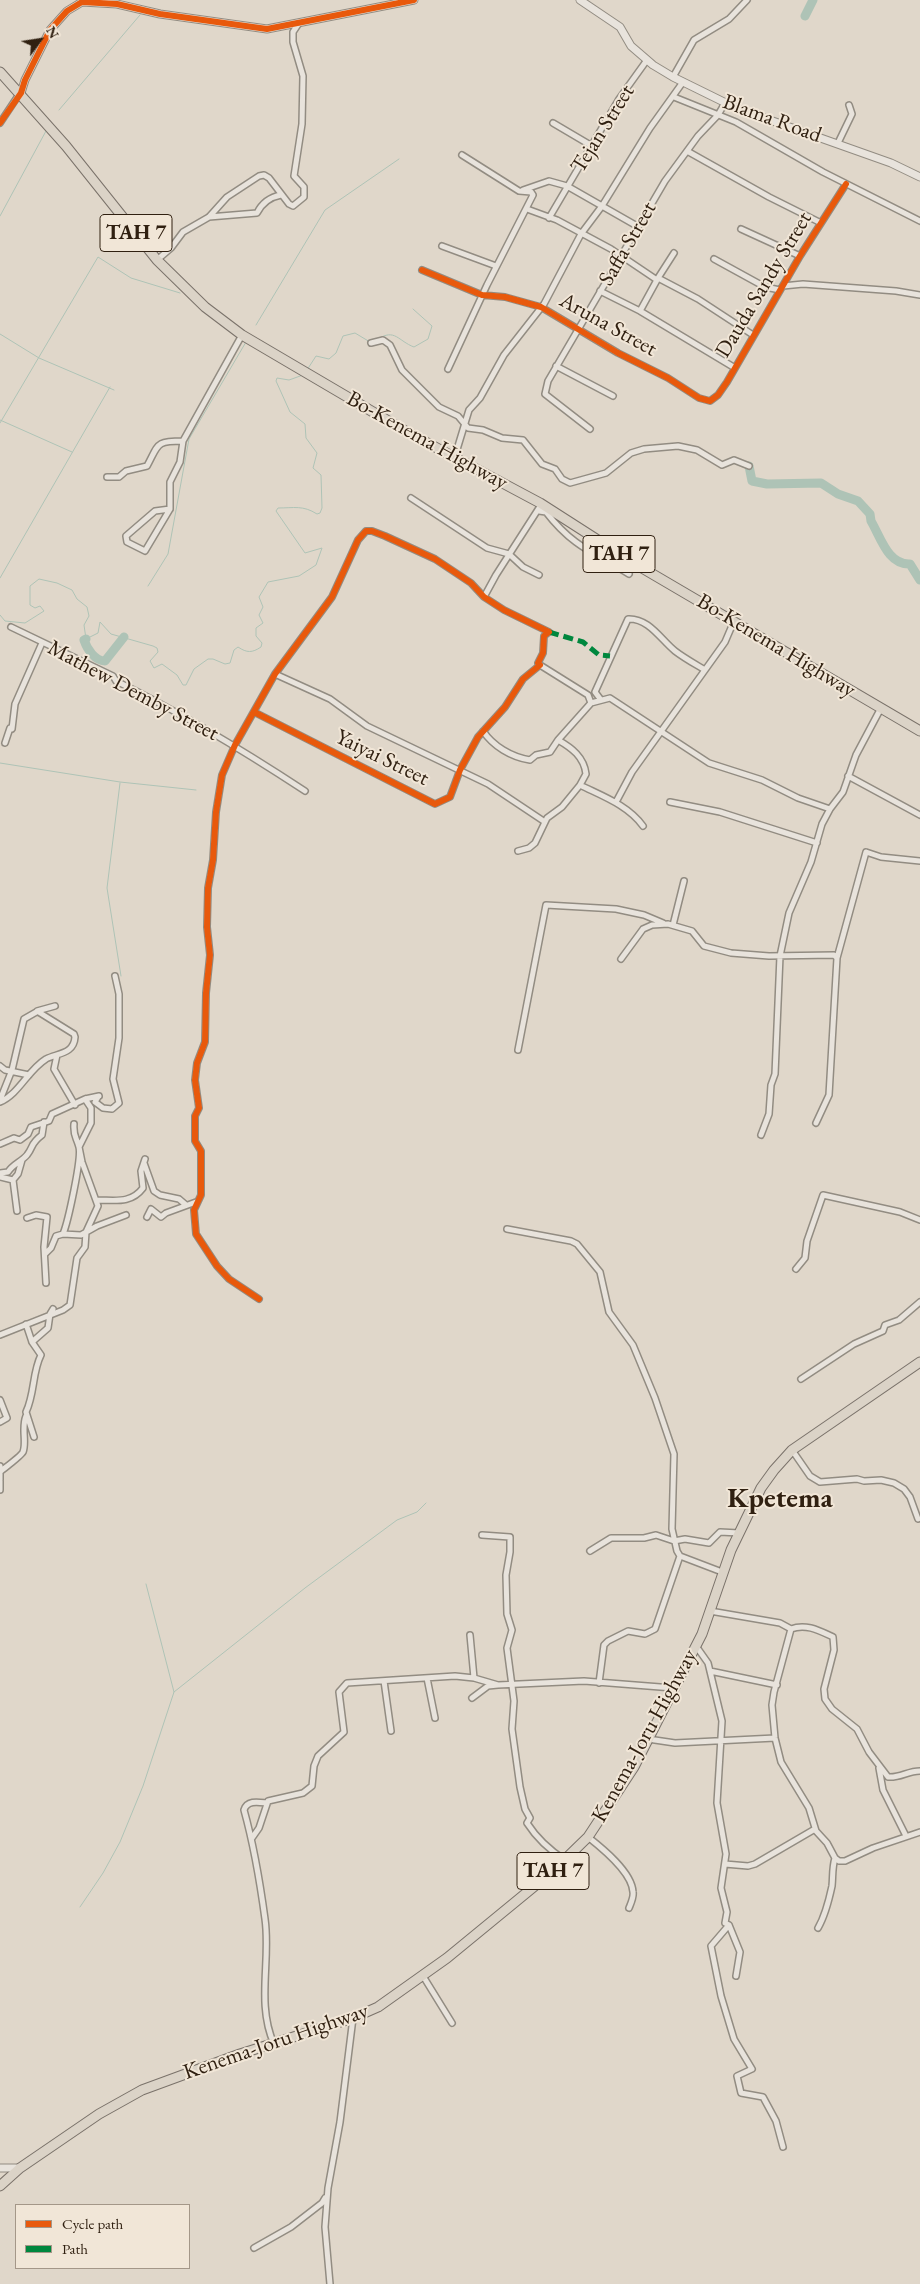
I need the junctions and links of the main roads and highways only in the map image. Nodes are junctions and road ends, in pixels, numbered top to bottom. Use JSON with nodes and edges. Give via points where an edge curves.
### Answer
{"nodes":[{"id":1,"x":0,"y":72,"type":"edge"},
{"id":2,"x":920,"y":730,"type":"edge"},
{"id":3,"x":920,"y":1362,"type":"edge"},
{"id":4,"x":0,"y":2186,"type":"edge"}],
"edges":[{"from":1,"to":2,"type":"highway","name":"Bo-Kenema Highway","number":"TAH 7","via":[[66,146],[157,260],[205,307],[242,335],[407,432],[455,456]]},
{"from":3,"to":4,"type":"highway","name":"Kenema-Joru Highway","number":"TAH 7","via":[[781,1460],[761,1488],[738,1533],[696,1646],[621,1788],[588,1837],[532,1890],[391,1999],[353,2018],[142,2090],[99,2114],[20,2168]]}]}
